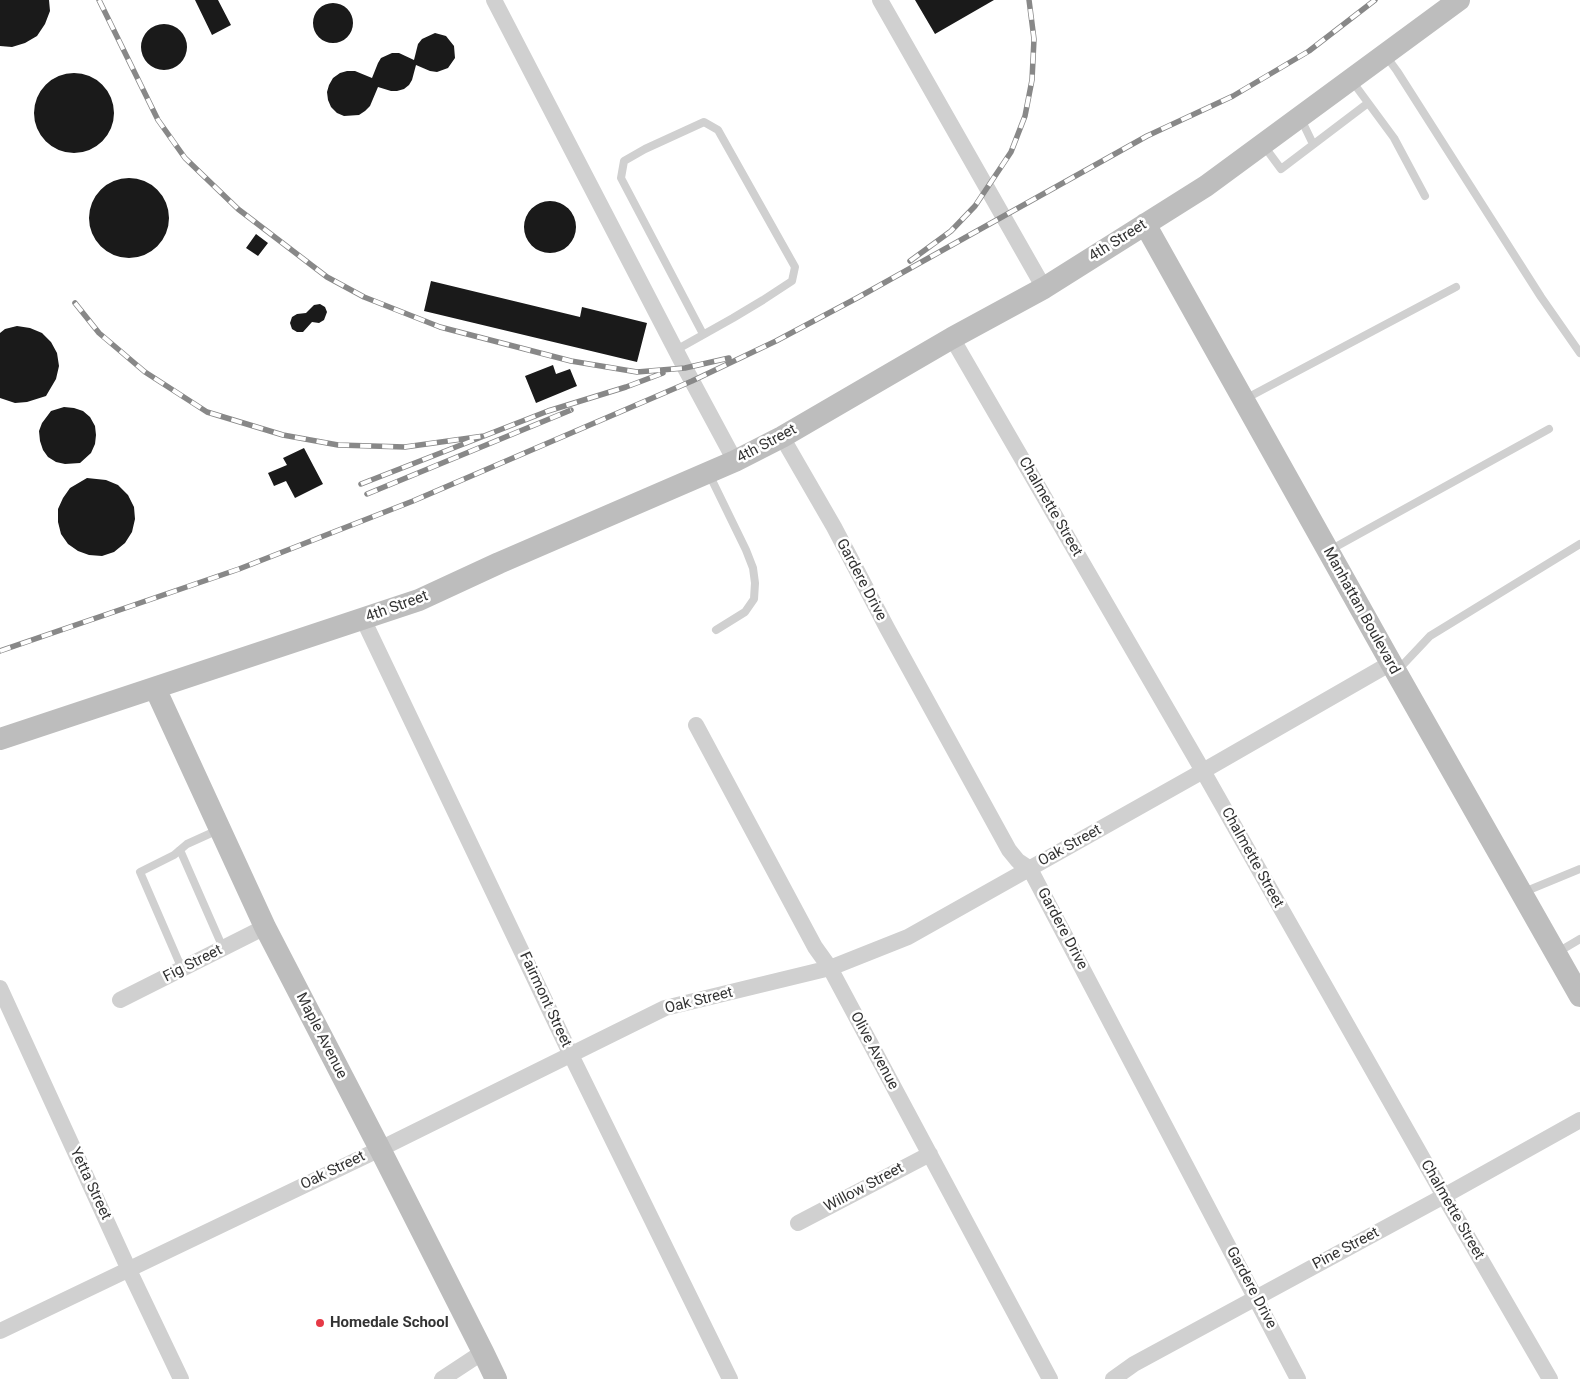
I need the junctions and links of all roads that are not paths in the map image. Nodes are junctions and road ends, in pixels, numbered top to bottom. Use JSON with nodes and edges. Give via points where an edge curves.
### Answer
{"nodes":[{"id":1,"x":494,"y":0,"type":"edge"},
{"id":2,"x":880,"y":0,"type":"edge"},
{"id":3,"x":1459,"y":0,"type":"edge"},
{"id":4,"x":1385,"y":55,"type":"junction"},
{"id":5,"x":1351,"y":80,"type":"junction"},
{"id":6,"x":1368,"y":103,"type":"junction"},
{"id":7,"x":1300,"y":117,"type":"junction"},
{"id":8,"x":1263,"y":144,"type":"junction"},
{"id":9,"x":1313,"y":144,"type":"junction"},
{"id":10,"x":1425,"y":196,"type":"dead end"},
{"id":11,"x":1145,"y":224,"type":"junction"},
{"id":12,"x":1456,"y":287,"type":"dead end"},
{"id":13,"x":1044,"y":288,"type":"junction"},
{"id":14,"x":702,"y":334,"type":"junction"},
{"id":15,"x":952,"y":338,"type":"junction"},
{"id":16,"x":676,"y":350,"type":"junction"},
{"id":17,"x":1580,"y":353,"type":"edge"},
{"id":18,"x":1243,"y":400,"type":"junction"},
{"id":19,"x":1549,"y":429,"type":"dead end"},
{"id":20,"x":782,"y":437,"type":"junction"},
{"id":21,"x":735,"y":461,"type":"junction"},
{"id":22,"x":708,"y":472,"type":"junction"},
{"id":23,"x":1580,"y":544,"type":"edge"},
{"id":24,"x":1328,"y":551,"type":"junction"},
{"id":25,"x":363,"y":619,"type":"junction"},
{"id":26,"x":716,"y":630,"type":"dead end"},
{"id":27,"x":1393,"y":668,"type":"junction"},
{"id":28,"x":155,"y":688,"type":"junction"},
{"id":29,"x":696,"y":725,"type":"dead end"},
{"id":30,"x":0,"y":739,"type":"edge"},
{"id":31,"x":1204,"y":771,"type":"junction"},
{"id":32,"x":220,"y":829,"type":"junction"},
{"id":33,"x":180,"y":850,"type":"junction"},
{"id":34,"x":1030,"y":869,"type":"junction"},
{"id":35,"x":1580,"y":869,"type":"edge"},
{"id":36,"x":1521,"y":893,"type":"junction"},
{"id":37,"x":265,"y":928,"type":"junction"},
{"id":38,"x":1580,"y":939,"type":"edge"},
{"id":39,"x":223,"y":948,"type":"junction"},
{"id":40,"x":1556,"y":954,"type":"junction"},
{"id":41,"x":830,"y":968,"type":"junction"},
{"id":42,"x":182,"y":969,"type":"junction"},
{"id":43,"x":0,"y":988,"type":"edge"},
{"id":44,"x":1580,"y":996,"type":"edge"},
{"id":45,"x":120,"y":1000,"type":"dead end"},
{"id":46,"x":571,"y":1055,"type":"junction"},
{"id":47,"x":1580,"y":1120,"type":"edge"},
{"id":48,"x":380,"y":1149,"type":"junction"},
{"id":49,"x":930,"y":1154,"type":"junction"},
{"id":50,"x":1444,"y":1196,"type":"junction"},
{"id":51,"x":798,"y":1223,"type":"dead end"},
{"id":52,"x":129,"y":1270,"type":"junction"},
{"id":53,"x":1256,"y":1298,"type":"junction"},
{"id":54,"x":0,"y":1331,"type":"edge"},
{"id":55,"x":483,"y":1352,"type":"junction"},
{"id":56,"x":181,"y":1379,"type":"edge"},
{"id":57,"x":442,"y":1379,"type":"edge"},
{"id":58,"x":496,"y":1379,"type":"edge"},
{"id":59,"x":730,"y":1379,"type":"edge"},
{"id":60,"x":1050,"y":1379,"type":"edge"},
{"id":61,"x":1113,"y":1379,"type":"edge"},
{"id":62,"x":1298,"y":1379,"type":"edge"},
{"id":63,"x":1550,"y":1379,"type":"edge"}],
"edges":[{"from":1,"to":16,"type":"street"},
{"from":2,"to":13,"type":"street"},
{"from":3,"to":4,"type":"main road","name":"4th Street"},
{"from":4,"to":5,"type":"main road","name":"4th Street"},
{"from":4,"to":17,"type":"lane"},
{"from":5,"to":6,"type":"lane"},
{"from":5,"to":7,"type":"main road","name":"4th Street"},
{"from":6,"to":9,"type":"lane"},
{"from":6,"to":10,"type":"lane","via":[[1394,138]]},
{"from":7,"to":8,"type":"main road","name":"4th Street"},
{"from":7,"to":9,"type":"lane"},
{"from":8,"to":9,"type":"lane","via":[[1280,169]]},
{"from":8,"to":11,"type":"main road","name":"4th Street","via":[[1206,186]]},
{"from":11,"to":13,"type":"main road","name":"4th Street"},
{"from":11,"to":18,"type":"main road","name":"Manhattan Boulevard"},
{"from":12,"to":18,"type":"lane"},
{"from":13,"to":15,"type":"main road","name":"4th Street"},
{"from":14,"to":14,"type":"lane","via":[[792,281],[795,267],[718,130],[704,122],[624,161],[621,178]]},
{"from":14,"to":16,"type":"lane"},
{"from":15,"to":20,"type":"main road","name":"4th Street"},
{"from":15,"to":31,"type":"street","name":"Chalmette Street"},
{"from":16,"to":21,"type":"street"},
{"from":18,"to":24,"type":"main road","name":"Manhattan Boulevard"},
{"from":19,"to":24,"type":"lane"},
{"from":20,"to":21,"type":"main road","name":"4th Street"},
{"from":20,"to":34,"type":"street","name":"Gardere Drive","via":[[1009,850]]},
{"from":21,"to":22,"type":"main road","name":"4th Street"},
{"from":22,"to":25,"type":"main road","name":"4th Street","via":[[419,600]]},
{"from":22,"to":26,"type":"lane","via":[[746,550],[755,583],[754,599],[745,612]]},
{"from":23,"to":27,"type":"lane","via":[[1430,636]]},
{"from":24,"to":27,"type":"main road","name":"Manhattan Boulevard"},
{"from":25,"to":28,"type":"main road","name":"4th Street"},
{"from":25,"to":46,"type":"street","name":"Fairmont Street"},
{"from":27,"to":31,"type":"street","name":"Oak Street"},
{"from":27,"to":36,"type":"main road","name":"Manhattan Boulevard"},
{"from":28,"to":30,"type":"main road","name":"4th Street"},
{"from":28,"to":32,"type":"main road","name":"Maple Avenue"},
{"from":29,"to":41,"type":"street","name":"Olive Avenue","via":[[815,948]]},
{"from":31,"to":34,"type":"street","name":"Oak Street"},
{"from":31,"to":50,"type":"street","name":"Chalmette Street"},
{"from":32,"to":33,"type":"lane"},
{"from":32,"to":37,"type":"main road","name":"Maple Avenue"},
{"from":33,"to":39,"type":"lane"},
{"from":33,"to":42,"type":"lane","via":[[140,872]]},
{"from":34,"to":41,"type":"street","name":"Oak Street","via":[[908,937]]},
{"from":34,"to":53,"type":"street","name":"Gardere Drive"},
{"from":35,"to":36,"type":"lane"},
{"from":36,"to":40,"type":"main road","name":"Manhattan Boulevard"},
{"from":37,"to":39,"type":"street","name":"Fig Street"},
{"from":37,"to":48,"type":"main road","name":"Maple Avenue"},
{"from":38,"to":40,"type":"lane"},
{"from":39,"to":42,"type":"street","name":"Fig Street"},
{"from":40,"to":44,"type":"main road","name":"Manhattan Boulevard"},
{"from":41,"to":46,"type":"street","name":"Oak Street","via":[[665,1008]]},
{"from":41,"to":49,"type":"street","name":"Olive Avenue"},
{"from":42,"to":45,"type":"street","name":"Fig Street"},
{"from":43,"to":52,"type":"street","name":"Yetta Street"},
{"from":46,"to":48,"type":"street","name":"Oak Street"},
{"from":46,"to":59,"type":"street","name":"Fairmont Street"},
{"from":47,"to":50,"type":"street","name":"Pine Street"},
{"from":48,"to":52,"type":"street","name":"Oak Street"},
{"from":48,"to":55,"type":"main road","name":"Maple Avenue"},
{"from":49,"to":51,"type":"street","name":"Willow Street"},
{"from":49,"to":60,"type":"street","name":"Olive Avenue"},
{"from":50,"to":53,"type":"street","name":"Pine Street"},
{"from":50,"to":63,"type":"street","name":"Chalmette Street"},
{"from":52,"to":54,"type":"street","name":"Oak Street"},
{"from":52,"to":56,"type":"street","name":"Yetta Street"},
{"from":53,"to":61,"type":"street","name":"Pine Street","via":[[1134,1364]]},
{"from":53,"to":62,"type":"street","name":"Gardere Drive"},
{"from":55,"to":57,"type":"street"},
{"from":55,"to":58,"type":"main road","name":"Maple Avenue"}]}
